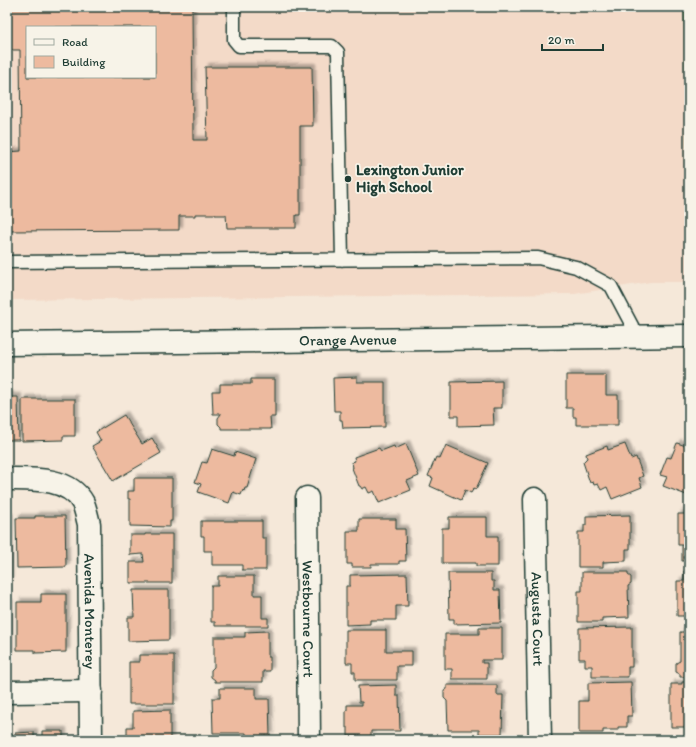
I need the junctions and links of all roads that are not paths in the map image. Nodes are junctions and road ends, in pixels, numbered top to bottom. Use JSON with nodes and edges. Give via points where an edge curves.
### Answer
{"nodes":[{"id":1,"x":234,"y":7,"type":"edge"},
{"id":2,"x":342,"y":260,"type":"junction"},
{"id":3,"x":7,"y":262,"type":"edge"},
{"id":4,"x":689,"y":336,"type":"edge"},
{"id":5,"x":638,"y":337,"type":"junction"},
{"id":6,"x":7,"y":344,"type":"edge"},
{"id":7,"x":7,"y":479,"type":"edge"},
{"id":8,"x":307,"y":498,"type":"dead end"},
{"id":9,"x":535,"y":499,"type":"dead end"},
{"id":10,"x":91,"y":690,"type":"junction"},
{"id":11,"x":7,"y":692,"type":"edge"},
{"id":12,"x":91,"y":740,"type":"edge"},
{"id":13,"x":309,"y":740,"type":"edge"},
{"id":14,"x":540,"y":740,"type":"edge"}],
"edges":[{"from":1,"to":2,"type":"lane","via":[[234,40],[239,46],[332,46],[338,52]]},
{"from":2,"to":3,"type":"lane"},
{"from":2,"to":5,"type":"lane","via":[[538,258],[576,267],[611,286]]},
{"from":4,"to":5,"type":"street","name":"Orange Avenue"},
{"from":5,"to":6,"type":"street","name":"Orange Avenue"},
{"from":7,"to":10,"type":"street","name":"Avenida Monterey","via":[[41,480],[61,485],[83,503],[89,524]]},
{"from":8,"to":13,"type":"street","name":"Westbourne Court"},
{"from":9,"to":14,"type":"street","name":"Augusta Court"},
{"from":10,"to":11,"type":"street"},
{"from":10,"to":12,"type":"street","name":"Avenida Monterey"}]}
